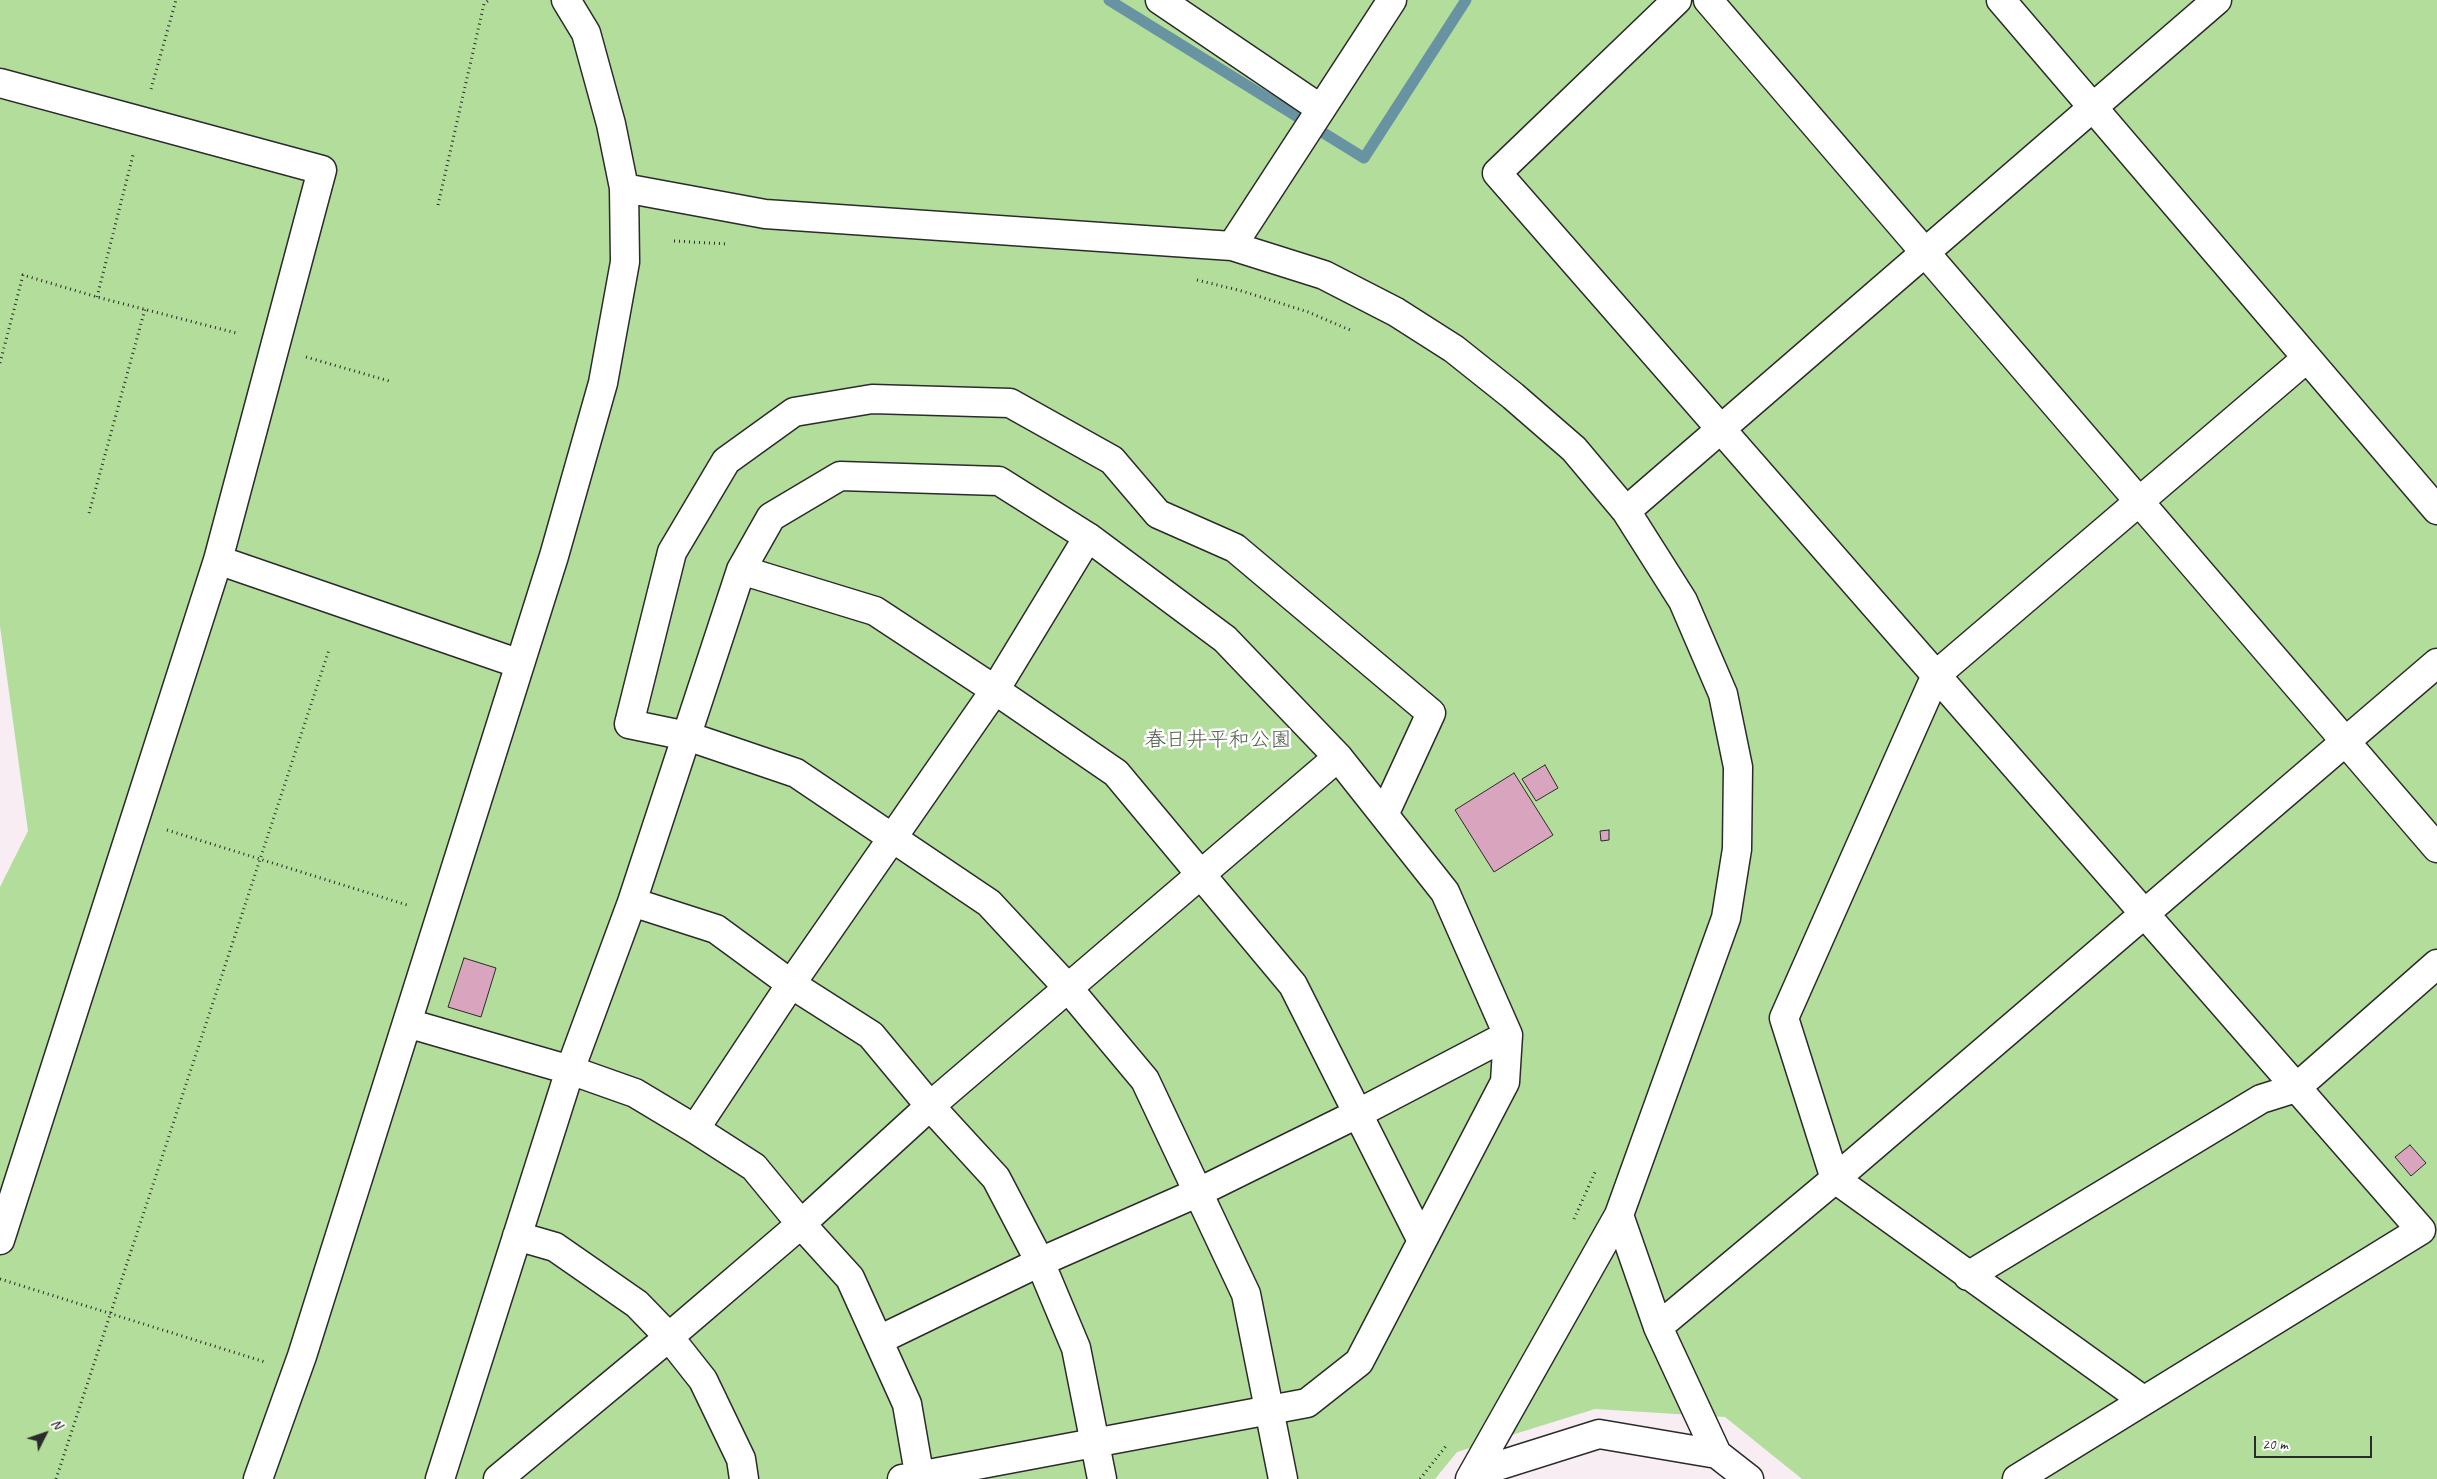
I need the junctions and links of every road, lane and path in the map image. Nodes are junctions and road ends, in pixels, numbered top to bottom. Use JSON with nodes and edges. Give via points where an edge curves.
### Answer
{"nodes":[{"id":1,"x":489,"y":0,"type":"edge"},
{"id":2,"x":566,"y":0,"type":"edge"},
{"id":3,"x":1160,"y":0,"type":"edge"},
{"id":4,"x":1392,"y":0,"type":"edge"},
{"id":5,"x":1676,"y":0,"type":"edge"},
{"id":6,"x":1708,"y":0,"type":"edge"},
{"id":7,"x":2001,"y":0,"type":"edge"},
{"id":8,"x":2217,"y":0,"type":"edge"},
{"id":9,"x":0,"y":83,"type":"edge"},
{"id":10,"x":2093,"y":107,"type":"junction"},
{"id":11,"x":1322,"y":109,"type":"junction"},
{"id":12,"x":624,"y":188,"type":"junction"},
{"id":13,"x":438,"y":205,"type":"dead end"},
{"id":14,"x":1232,"y":246,"type":"junction"},
{"id":15,"x":1925,"y":252,"type":"junction"},
{"id":16,"x":145,"y":309,"type":"junction"},
{"id":17,"x":236,"y":333,"type":"dead end"},
{"id":18,"x":274,"y":348,"type":"junction"},
{"id":19,"x":2308,"y":358,"type":"junction"},
{"id":20,"x":0,"y":363,"type":"edge"},
{"id":21,"x":389,"y":381,"type":"dead end"},
{"id":22,"x":1721,"y":429,"type":"junction"},
{"id":23,"x":2139,"y":502,"type":"junction"},
{"id":24,"x":2437,"y":510,"type":"edge"},
{"id":25,"x":1626,"y":511,"type":"junction"},
{"id":26,"x":89,"y":513,"type":"dead end"},
{"id":27,"x":1088,"y":537,"type":"junction"},
{"id":28,"x":218,"y":560,"type":"junction"},
{"id":29,"x":742,"y":570,"type":"junction"},
{"id":30,"x":329,"y":650,"type":"dead end"},
{"id":31,"x":2437,"y":663,"type":"edge"},
{"id":32,"x":520,"y":664,"type":"junction"},
{"id":33,"x":1936,"y":675,"type":"junction"},
{"id":34,"x":995,"y":690,"type":"junction"},
{"id":35,"x":687,"y":736,"type":"junction"},
{"id":36,"x":2346,"y":742,"type":"junction"},
{"id":37,"x":1338,"y":757,"type":"junction"},
{"id":38,"x":1384,"y":815,"type":"junction"},
{"id":39,"x":135,"y":820,"type":"junction"},
{"id":40,"x":893,"y":839,"type":"junction"},
{"id":41,"x":2437,"y":848,"type":"edge"},
{"id":42,"x":261,"y":859,"type":"junction"},
{"id":43,"x":1202,"y":874,"type":"junction"},
{"id":44,"x":632,"y":902,"type":"junction"},
{"id":45,"x":410,"y":906,"type":"dead end"},
{"id":46,"x":2145,"y":914,"type":"junction"},
{"id":47,"x":2437,"y":964,"type":"edge"},
{"id":48,"x":791,"y":984,"type":"junction"},
{"id":49,"x":1068,"y":988,"type":"junction"},
{"id":50,"x":407,"y":1024,"type":"junction"},
{"id":51,"x":1508,"y":1035,"type":"junction"},
{"id":52,"x":570,"y":1070,"type":"junction"},
{"id":53,"x":2296,"y":1088,"type":"junction"},
{"id":54,"x":930,"y":1106,"type":"junction"},
{"id":55,"x":1357,"y":1114,"type":"junction"},
{"id":56,"x":695,"y":1128,"type":"junction"},
{"id":57,"x":1835,"y":1179,"type":"junction"},
{"id":58,"x":1199,"y":1192,"type":"junction"},
{"id":59,"x":1619,"y":1215,"type":"junction"},
{"id":60,"x":801,"y":1224,"type":"junction"},
{"id":61,"x":517,"y":1236,"type":"junction"},
{"id":62,"x":0,"y":1240,"type":"edge"},
{"id":63,"x":1422,"y":1241,"type":"junction"},
{"id":64,"x":1040,"y":1262,"type":"junction"},
{"id":65,"x":1968,"y":1276,"type":"junction"},
{"id":66,"x":0,"y":1279,"type":"edge"},
{"id":67,"x":111,"y":1314,"type":"junction"},
{"id":68,"x":1658,"y":1327,"type":"junction"},
{"id":69,"x":669,"y":1337,"type":"junction"},
{"id":70,"x":879,"y":1340,"type":"junction"},
{"id":71,"x":271,"y":1354,"type":"dead end"},
{"id":72,"x":2143,"y":1400,"type":"junction"},
{"id":73,"x":1269,"y":1408,"type":"junction"},
{"id":74,"x":1094,"y":1441,"type":"junction"},
{"id":75,"x":1716,"y":1454,"type":"junction"},
{"id":76,"x":1473,"y":1476,"type":"edge"},
{"id":77,"x":914,"y":1478,"type":"edge"},
{"id":78,"x":56,"y":1479,"type":"edge"},
{"id":79,"x":258,"y":1479,"type":"edge"},
{"id":80,"x":440,"y":1479,"type":"edge"},
{"id":81,"x":498,"y":1479,"type":"edge"},
{"id":82,"x":744,"y":1479,"type":"edge"},
{"id":83,"x":1102,"y":1479,"type":"edge"},
{"id":84,"x":1283,"y":1479,"type":"edge"},
{"id":85,"x":1749,"y":1479,"type":"edge"},
{"id":86,"x":2017,"y":1479,"type":"edge"}],
"edges":[{"from":1,"to":13,"type":"path","via":[[484,4]]},
{"from":2,"to":12,"type":"street","via":[[586,33],[611,124]]},
{"from":3,"to":11,"type":"street"},
{"from":4,"to":11,"type":"street"},
{"from":5,"to":22,"type":"street","via":[[1497,173]]},
{"from":6,"to":15,"type":"street"},
{"from":7,"to":10,"type":"street"},
{"from":8,"to":10,"type":"street"},
{"from":9,"to":18,"type":"street","via":[[322,170]]},
{"from":10,"to":15,"type":"street"},
{"from":10,"to":19,"type":"street"},
{"from":11,"to":14,"type":"street"},
{"from":12,"to":14,"type":"street","via":[[765,214]]},
{"from":12,"to":32,"type":"street","via":[[625,262],[603,383]]},
{"from":14,"to":25,"type":"street","via":[[1324,275],[1396,312],[1454,349],[1574,449]]},
{"from":15,"to":22,"type":"street"},
{"from":15,"to":23,"type":"street"},
{"from":16,"to":17,"type":"path"},
{"from":16,"to":20,"type":"path","via":[[23,275]]},
{"from":16,"to":26,"type":"path"},
{"from":18,"to":21,"type":"path"},
{"from":18,"to":28,"type":"street"},
{"from":19,"to":23,"type":"street"},
{"from":19,"to":24,"type":"street"},
{"from":22,"to":25,"type":"street"},
{"from":22,"to":33,"type":"street"},
{"from":23,"to":33,"type":"street"},
{"from":23,"to":36,"type":"street"},
{"from":25,"to":59,"type":"street","via":[[1687,610],[1723,694],[1738,767],[1737,849],[1726,918]]},
{"from":27,"to":29,"type":"street","via":[[999,482],[840,476],[771,517]]},
{"from":27,"to":34,"type":"street"},
{"from":27,"to":37,"type":"street","via":[[1225,639]]},
{"from":28,"to":32,"type":"street"},
{"from":28,"to":39,"type":"street"},
{"from":29,"to":34,"type":"street","via":[[875,611]]},
{"from":29,"to":35,"type":"street"},
{"from":30,"to":42,"type":"path"},
{"from":31,"to":36,"type":"street"},
{"from":32,"to":50,"type":"street"},
{"from":33,"to":46,"type":"street"},
{"from":33,"to":57,"type":"street","via":[[1784,1018]]},
{"from":34,"to":40,"type":"street"},
{"from":34,"to":43,"type":"street","via":[[1116,773]]},
{"from":35,"to":38,"type":"street","via":[[629,724],[672,552],[726,461],[794,412],[872,399],[1010,403],[1112,460],[1158,514],[1235,548],[1431,713]]},
{"from":35,"to":40,"type":"street","via":[[796,773]]},
{"from":35,"to":44,"type":"street"},
{"from":36,"to":41,"type":"street"},
{"from":36,"to":46,"type":"street"},
{"from":37,"to":38,"type":"street"},
{"from":37,"to":43,"type":"street"},
{"from":38,"to":51,"type":"street","via":[[1445,892]]},
{"from":39,"to":42,"type":"path"},
{"from":39,"to":62,"type":"street"},
{"from":40,"to":48,"type":"street"},
{"from":40,"to":49,"type":"street","via":[[989,903]]},
{"from":42,"to":45,"type":"path"},
{"from":42,"to":67,"type":"path"},
{"from":43,"to":49,"type":"street"},
{"from":43,"to":55,"type":"street","via":[[1293,985]]},
{"from":44,"to":48,"type":"street","via":[[716,929]]},
{"from":44,"to":52,"type":"street"},
{"from":46,"to":53,"type":"street"},
{"from":46,"to":57,"type":"street"},
{"from":47,"to":53,"type":"street"},
{"from":48,"to":54,"type":"street","via":[[871,1034]]},
{"from":48,"to":56,"type":"street"},
{"from":49,"to":54,"type":"street"},
{"from":49,"to":58,"type":"street","via":[[1145,1080]]},
{"from":50,"to":52,"type":"street"},
{"from":50,"to":79,"type":"street","via":[[302,1356]]},
{"from":51,"to":55,"type":"street"},
{"from":51,"to":63,"type":"street","via":[[1506,1082]]},
{"from":52,"to":56,"type":"street","via":[[635,1093]]},
{"from":52,"to":61,"type":"street"},
{"from":53,"to":65,"type":"street","via":[[2261,1099]]},
{"from":53,"to":72,"type":"street","via":[[2421,1230]]},
{"from":54,"to":60,"type":"street"},
{"from":54,"to":64,"type":"street","via":[[996,1178]]},
{"from":55,"to":58,"type":"street"},
{"from":55,"to":63,"type":"street"},
{"from":56,"to":60,"type":"street","via":[[754,1167]]},
{"from":57,"to":65,"type":"street"},
{"from":57,"to":68,"type":"street"},
{"from":58,"to":64,"type":"street"},
{"from":58,"to":73,"type":"street","via":[[1246,1294]]},
{"from":59,"to":68,"type":"street"},
{"from":59,"to":76,"type":"street"},
{"from":60,"to":69,"type":"street"},
{"from":60,"to":70,"type":"street","via":[[850,1278]]},
{"from":61,"to":69,"type":"street","via":[[555,1247],[637,1304]]},
{"from":61,"to":80,"type":"street"},
{"from":63,"to":73,"type":"street","via":[[1359,1362],[1307,1402]]},
{"from":64,"to":70,"type":"street"},
{"from":64,"to":74,"type":"street","via":[[1076,1348]]},
{"from":65,"to":72,"type":"street"},
{"from":66,"to":67,"type":"path"},
{"from":67,"to":71,"type":"path","via":[[268,1363]]},
{"from":67,"to":78,"type":"path"},
{"from":68,"to":75,"type":"street"},
{"from":69,"to":81,"type":"street"},
{"from":69,"to":82,"type":"street","via":[[703,1380],[741,1459]]},
{"from":70,"to":77,"type":"street","via":[[907,1404]]},
{"from":72,"to":86,"type":"street"},
{"from":73,"to":74,"type":"street"},
{"from":73,"to":84,"type":"street"},
{"from":74,"to":77,"type":"street"},
{"from":74,"to":83,"type":"street"},
{"from":75,"to":76,"type":"street","via":[[1599,1434]]},
{"from":75,"to":85,"type":"street"}]}
